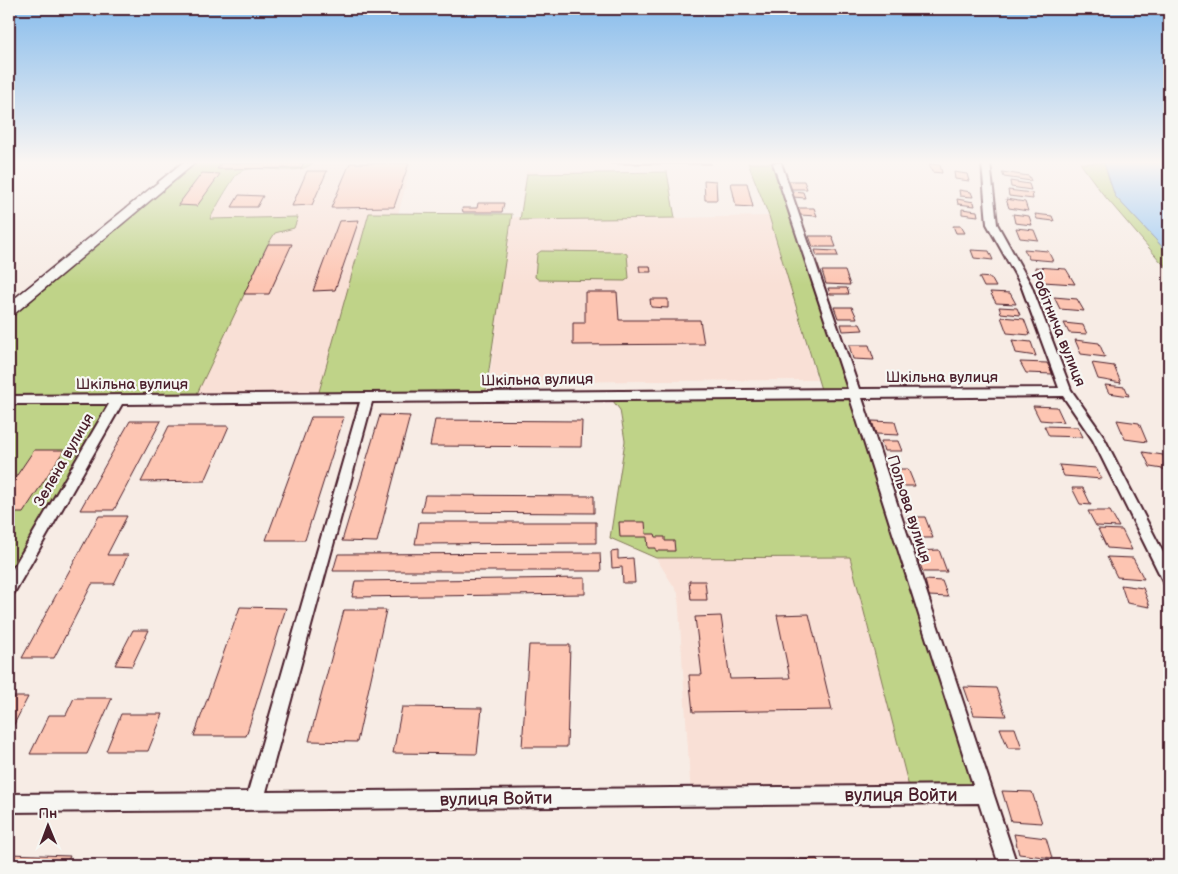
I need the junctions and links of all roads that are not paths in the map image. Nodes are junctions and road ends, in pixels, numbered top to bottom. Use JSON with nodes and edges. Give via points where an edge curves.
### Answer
{"nodes":[{"id":1,"x":139,"y":204,"type":"edge"},
{"id":2,"x":791,"y":204,"type":"edge"},
{"id":3,"x":990,"y":204,"type":"edge"},
{"id":4,"x":9,"y":311,"type":"edge"},
{"id":5,"x":1066,"y":392,"type":"junction"},
{"id":6,"x":855,"y":394,"type":"junction"},
{"id":7,"x":367,"y":398,"type":"junction"},
{"id":8,"x":9,"y":400,"type":"edge"},
{"id":9,"x":117,"y":400,"type":"junction"},
{"id":10,"x":1169,"y":578,"type":"edge"},
{"id":11,"x":9,"y":588,"type":"edge"},
{"id":12,"x":984,"y":794,"type":"junction"},
{"id":13,"x":254,"y":801,"type":"junction"},
{"id":14,"x":9,"y":803,"type":"edge"},
{"id":15,"x":1008,"y":865,"type":"edge"}],
"edges":[{"from":1,"to":4,"type":"street"},
{"from":2,"to":6,"type":"street","name":"Польова вулиця"},
{"from":3,"to":5,"type":"street","name":"Робітнича вулиця","via":[[992,224],[1026,285]]},
{"from":5,"to":6,"type":"street","name":"Шкільна вулиця"},
{"from":5,"to":10,"type":"street","name":"Робітнича вулиця","via":[[1098,437]]},
{"from":6,"to":7,"type":"street","name":"Шкільна вулиця"},
{"from":6,"to":12,"type":"street","name":"Польова вулиця"},
{"from":7,"to":9,"type":"street","name":"Шкільна вулиця"},
{"from":7,"to":13,"type":"street"},
{"from":8,"to":9,"type":"street","name":"Шкільна вулиця"},
{"from":9,"to":11,"type":"street","name":"Зелена вулиця"},
{"from":12,"to":13,"type":"street","name":"вулиця Войти"},
{"from":12,"to":15,"type":"street","name":"Польова вулиця"},
{"from":13,"to":14,"type":"street","name":"вулиця Войти"}]}
